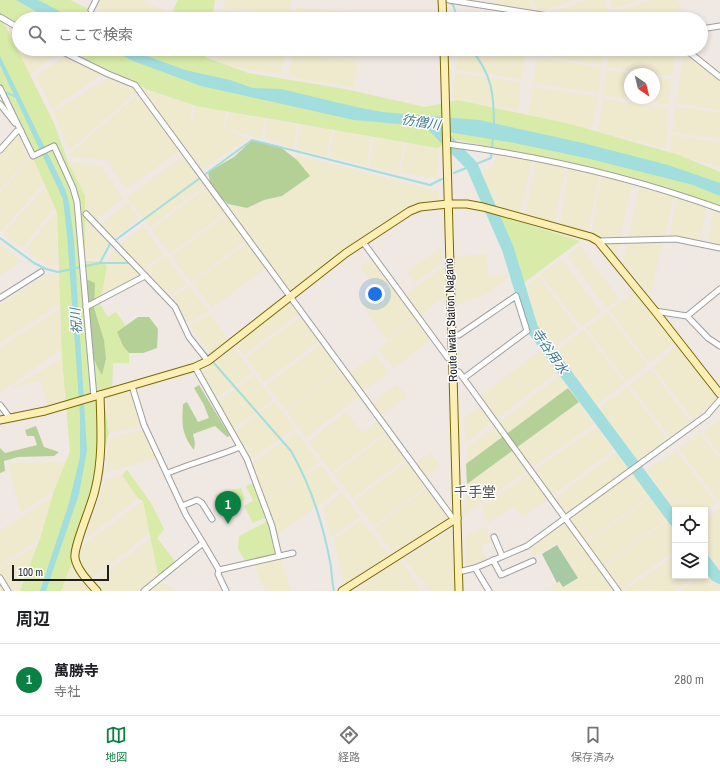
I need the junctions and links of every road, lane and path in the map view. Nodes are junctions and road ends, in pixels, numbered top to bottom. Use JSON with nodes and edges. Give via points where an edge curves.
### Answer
{"nodes":[{"id":1,"x":96,"y":0,"type":"edge"},
{"id":2,"x":442,"y":0,"type":"edge"},
{"id":3,"x":449,"y":0,"type":"edge"},
{"id":4,"x":91,"y":10,"type":"dead end"},
{"id":5,"x":443,"y":12,"type":"edge"},
{"id":6,"x":524,"y":12,"type":"edge"},
{"id":7,"x":0,"y":17,"type":"edge"},
{"id":8,"x":12,"y":24,"type":"edge"},
{"id":9,"x":720,"y":26,"type":"edge"},
{"id":10,"x":708,"y":29,"type":"edge"},
{"id":11,"x":71,"y":56,"type":"edge"},
{"id":12,"x":444,"y":56,"type":"edge"},
{"id":13,"x":694,"y":56,"type":"edge"},
{"id":14,"x":720,"y":77,"type":"edge"},
{"id":15,"x":1,"y":90,"type":"edge"},
{"id":16,"x":0,"y":104,"type":"edge"},
{"id":17,"x":20,"y":130,"type":"junction"},
{"id":18,"x":448,"y":144,"type":"junction"},
{"id":19,"x":0,"y":150,"type":"edge"},
{"id":20,"x":448,"y":204,"type":"junction"},
{"id":21,"x":720,"y":209,"type":"edge"},
{"id":22,"x":86,"y":214,"type":"dead end"},
{"id":23,"x":598,"y":241,"type":"junction"},
{"id":24,"x":363,"y":242,"type":"junction"},
{"id":25,"x":720,"y":248,"type":"edge"},
{"id":26,"x":41,"y":272,"type":"dead end"},
{"id":27,"x":145,"y":276,"type":"junction"},
{"id":28,"x":720,"y":289,"type":"edge"},
{"id":29,"x":291,"y":296,"type":"junction"},
{"id":30,"x":0,"y":298,"type":"edge"},
{"id":31,"x":86,"y":307,"type":"junction"},
{"id":32,"x":656,"y":311,"type":"junction"},
{"id":33,"x":687,"y":316,"type":"junction"},
{"id":34,"x":452,"y":335,"type":"junction"},
{"id":35,"x":720,"y":346,"type":"edge"},
{"id":36,"x":452,"y":358,"type":"junction"},
{"id":37,"x":208,"y":361,"type":"junction"},
{"id":38,"x":195,"y":367,"type":"junction"},
{"id":39,"x":453,"y":371,"type":"junction"},
{"id":40,"x":464,"y":378,"type":"junction"},
{"id":41,"x":132,"y":386,"type":"junction"},
{"id":42,"x":720,"y":394,"type":"edge"},
{"id":43,"x":95,"y":397,"type":"junction"},
{"id":44,"x":720,"y":400,"type":"edge"},
{"id":45,"x":0,"y":405,"type":"edge"},
{"id":46,"x":10,"y":418,"type":"junction"},
{"id":47,"x":0,"y":420,"type":"edge"},
{"id":48,"x":240,"y":447,"type":"junction"},
{"id":49,"x":168,"y":473,"type":"junction"},
{"id":50,"x":182,"y":506,"type":"junction"},
{"id":51,"x":566,"y":518,"type":"junction"},
{"id":52,"x":212,"y":519,"type":"dead end"},
{"id":53,"x":456,"y":519,"type":"junction"},
{"id":54,"x":494,"y":537,"type":"dead end"},
{"id":55,"x":203,"y":543,"type":"junction"},
{"id":56,"x":294,"y":553,"type":"dead end"},
{"id":57,"x":279,"y":556,"type":"junction"},
{"id":58,"x":502,"y":556,"type":"junction"},
{"id":59,"x":493,"y":560,"type":"junction"},
{"id":60,"x":533,"y":561,"type":"dead end"},
{"id":61,"x":475,"y":568,"type":"junction"},
{"id":62,"x":219,"y":570,"type":"junction"},
{"id":63,"x":458,"y":572,"type":"junction"},
{"id":64,"x":0,"y":578,"type":"edge"},
{"id":65,"x":8,"y":591,"type":"edge"},
{"id":66,"x":97,"y":591,"type":"edge"},
{"id":67,"x":144,"y":591,"type":"edge"},
{"id":68,"x":226,"y":591,"type":"edge"},
{"id":69,"x":342,"y":591,"type":"edge"},
{"id":70,"x":459,"y":591,"type":"edge"},
{"id":71,"x":489,"y":591,"type":"edge"},
{"id":72,"x":618,"y":591,"type":"edge"}],
"edges":[{"from":1,"to":4,"type":"street"},
{"from":2,"to":5,"type":"street"},
{"from":3,"to":6,"type":"street"},
{"from":7,"to":8,"type":"street"},
{"from":9,"to":10,"type":"street"},
{"from":11,"to":29,"type":"street","via":[[135,85]]},
{"from":12,"to":18,"type":"street","name":"Route Iwata Station Nagano"},
{"from":13,"to":14,"type":"street"},
{"from":15,"to":17,"type":"street"},
{"from":16,"to":17,"type":"street"},
{"from":17,"to":19,"type":"street"},
{"from":17,"to":31,"type":"street","via":[[33,156],[54,146],[73,188],[77,202]]},
{"from":18,"to":20,"type":"street","name":"Route Iwata Station Nagano"},
{"from":18,"to":21,"type":"street","via":[[504,152],[632,180]]},
{"from":20,"to":23,"type":"street","via":[[483,207]]},
{"from":20,"to":24,"type":"street","via":[[420,207],[410,211]]},
{"from":20,"to":34,"type":"street","name":"Route Iwata Station Nagano"},
{"from":22,"to":27,"type":"street"},
{"from":23,"to":25,"type":"street","via":[[676,239]]},
{"from":23,"to":32,"type":"street"},
{"from":24,"to":29,"type":"street"},
{"from":24,"to":36,"type":"street","via":[[448,358]]},
{"from":26,"to":30,"type":"street"},
{"from":27,"to":31,"type":"street"},
{"from":27,"to":37,"type":"street","via":[[175,307],[189,337]]},
{"from":28,"to":33,"type":"street"},
{"from":29,"to":37,"type":"street"},
{"from":29,"to":53,"type":"street"},
{"from":31,"to":43,"type":"street"},
{"from":32,"to":33,"type":"street"},
{"from":32,"to":42,"type":"street"},
{"from":33,"to":35,"type":"street","via":[[708,338]]},
{"from":34,"to":36,"type":"street","name":"Route Iwata Station Nagano"},
{"from":34,"to":40,"type":"street","via":[[459,335],[516,296],[527,331]]},
{"from":36,"to":39,"type":"street","name":"Route Iwata Station Nagano"},
{"from":37,"to":38,"type":"street"},
{"from":38,"to":41,"type":"street"},
{"from":38,"to":48,"type":"street"},
{"from":39,"to":40,"type":"street","via":[[459,372]]},
{"from":39,"to":53,"type":"street","name":"Route Iwata Station Nagano"},
{"from":40,"to":51,"type":"street"},
{"from":41,"to":43,"type":"street"},
{"from":41,"to":49,"type":"street","via":[[144,425]]},
{"from":43,"to":46,"type":"street"},
{"from":43,"to":66,"type":"street","via":[[101,457],[99,474],[75,554],[79,568]]},
{"from":44,"to":51,"type":"street","via":[[707,415]]},
{"from":45,"to":46,"type":"street"},
{"from":46,"to":47,"type":"street"},
{"from":48,"to":49,"type":"street"},
{"from":48,"to":57,"type":"street","via":[[250,465],[272,526]]},
{"from":49,"to":50,"type":"street"},
{"from":50,"to":52,"type":"street","via":[[197,500],[202,503]]},
{"from":50,"to":55,"type":"street"},
{"from":51,"to":58,"type":"street","via":[[527,546]]},
{"from":51,"to":72,"type":"street"},
{"from":53,"to":63,"type":"street","name":"Route Iwata Station Nagano"},
{"from":53,"to":69,"type":"street"},
{"from":54,"to":58,"type":"street"},
{"from":55,"to":62,"type":"street"},
{"from":55,"to":67,"type":"street"},
{"from":56,"to":57,"type":"street"},
{"from":57,"to":62,"type":"street"},
{"from":58,"to":59,"type":"street"},
{"from":59,"to":60,"type":"street","via":[[500,575]]},
{"from":59,"to":61,"type":"street"},
{"from":61,"to":63,"type":"street"},
{"from":61,"to":71,"type":"street"},
{"from":62,"to":68,"type":"street","via":[[218,574]]},
{"from":63,"to":70,"type":"street","name":"Route Iwata Station Nagano"},
{"from":64,"to":65,"type":"street"}]}
